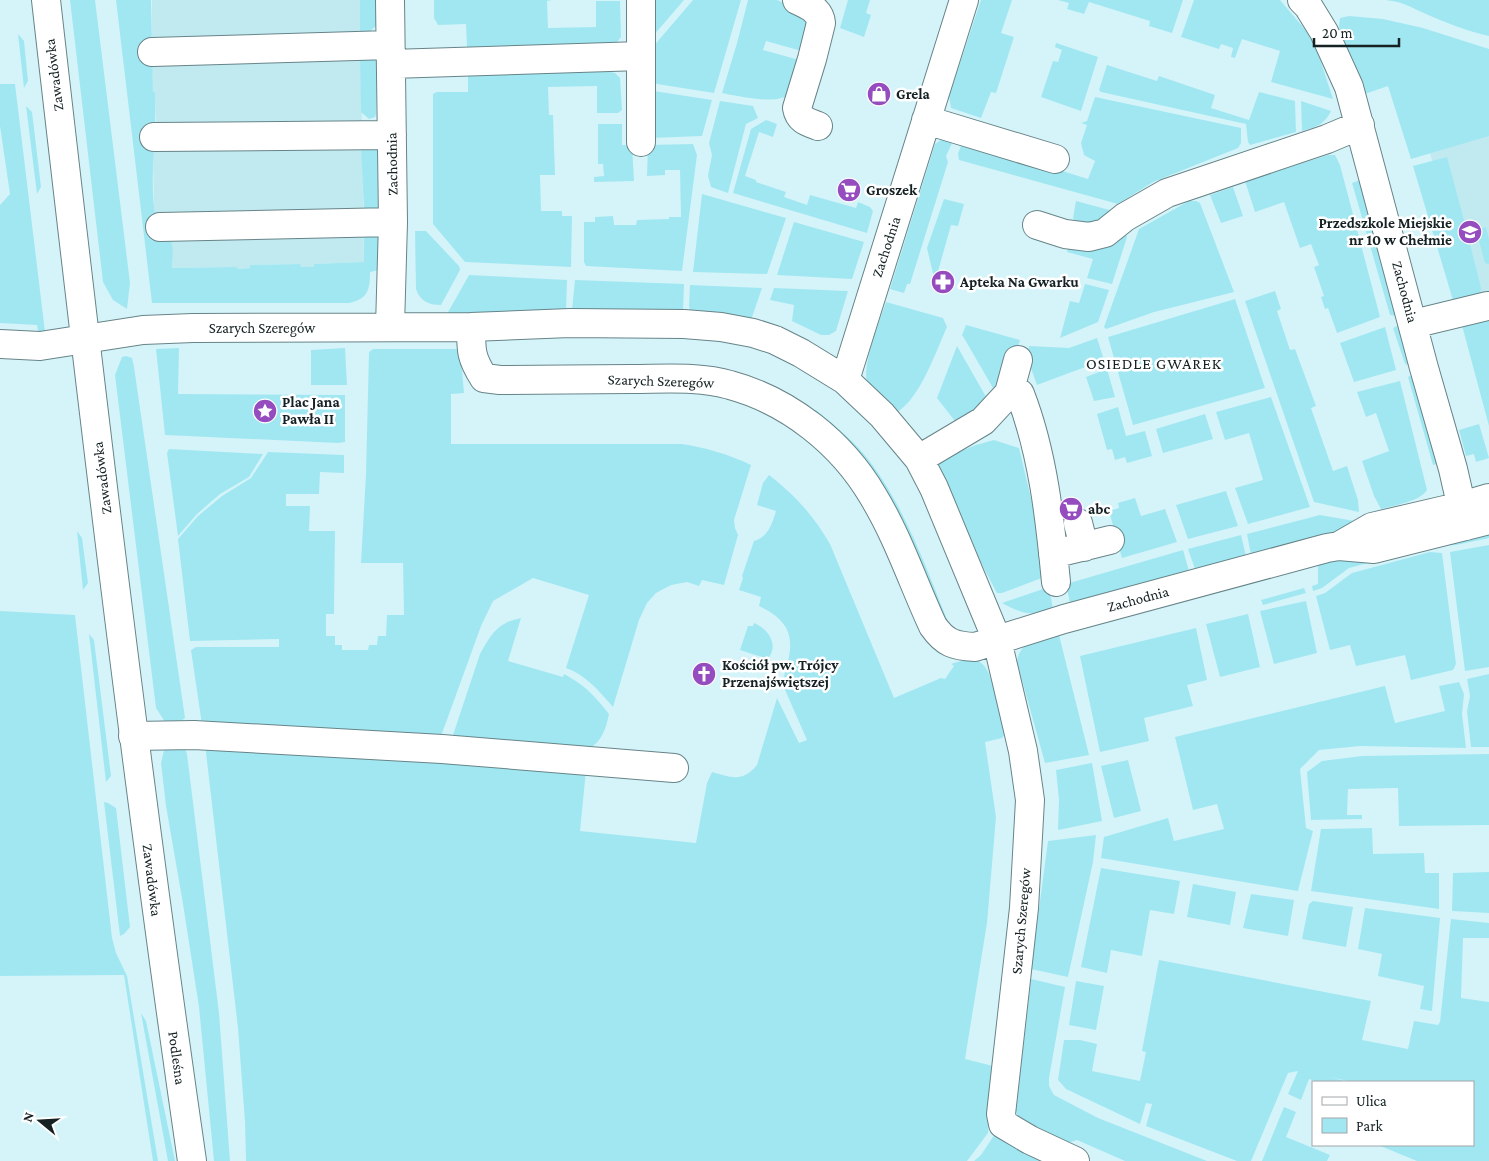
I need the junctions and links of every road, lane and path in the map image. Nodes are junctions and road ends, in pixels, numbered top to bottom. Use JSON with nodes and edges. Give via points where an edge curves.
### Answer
{"nodes":[{"id":1,"x":46,"y":0,"type":"edge"},
{"id":2,"x":390,"y":0,"type":"edge"},
{"id":3,"x":641,"y":0,"type":"edge"},
{"id":4,"x":797,"y":0,"type":"edge"},
{"id":5,"x":964,"y":0,"type":"edge"},
{"id":6,"x":1302,"y":0,"type":"edge"},
{"id":7,"x":152,"y":52,"type":"dead end"},
{"id":8,"x":391,"y":55,"type":"junction"},
{"id":9,"x":641,"y":56,"type":"junction"},
{"id":10,"x":926,"y":120,"type":"junction"},
{"id":11,"x":1360,"y":125,"type":"junction"},
{"id":12,"x":818,"y":126,"type":"dead end"},
{"id":13,"x":392,"y":135,"type":"junction"},
{"id":14,"x":154,"y":137,"type":"dead end"},
{"id":15,"x":641,"y":142,"type":"dead end"},
{"id":16,"x":1055,"y":159,"type":"dead end"},
{"id":17,"x":393,"y":222,"type":"junction"},
{"id":18,"x":1037,"y":225,"type":"dead end"},
{"id":19,"x":160,"y":227,"type":"dead end"},
{"id":20,"x":1487,"y":306,"type":"dead end"},
{"id":21,"x":1413,"y":324,"type":"junction"},
{"id":22,"x":390,"y":327,"type":"junction"},
{"id":23,"x":471,"y":327,"type":"junction"},
{"id":24,"x":84,"y":339,"type":"junction"},
{"id":25,"x":0,"y":344,"type":"edge"},
{"id":26,"x":1018,"y":360,"type":"dead end"},
{"id":27,"x":845,"y":380,"type":"junction"},
{"id":28,"x":1009,"y":393,"type":"junction"},
{"id":29,"x":919,"y":459,"type":"junction"},
{"id":30,"x":1489,"y":498,"type":"edge"},
{"id":31,"x":1472,"y":517,"type":"edge"},
{"id":32,"x":1110,"y":540,"type":"dead end"},
{"id":33,"x":1053,"y":554,"type":"junction"},
{"id":34,"x":1056,"y":582,"type":"dead end"},
{"id":35,"x":997,"y":640,"type":"junction"},
{"id":36,"x":133,"y":736,"type":"junction"},
{"id":37,"x":674,"y":768,"type":"dead end"},
{"id":38,"x":162,"y":955,"type":"joint"},
{"id":39,"x":192,"y":1161,"type":"edge"},
{"id":40,"x":1076,"y":1161,"type":"edge"}],
"edges":[{"from":1,"to":24,"type":"street","name":"Zawadówka"},
{"from":2,"to":8,"type":"street","name":"Zachodnia"},
{"from":3,"to":9,"type":"street"},
{"from":4,"to":12,"type":"street","via":[[814,9],[821,18],[797,108],[803,120]]},
{"from":5,"to":10,"type":"street","name":"Zachodnia"},
{"from":6,"to":11,"type":"street","name":"Zachodnia","via":[[1324,32],[1347,80]]},
{"from":7,"to":8,"type":"street"},
{"from":8,"to":9,"type":"street"},
{"from":8,"to":13,"type":"street","name":"Zachodnia"},
{"from":9,"to":15,"type":"street"},
{"from":10,"to":16,"type":"street"},
{"from":10,"to":27,"type":"street","name":"Zachodnia"},
{"from":11,"to":18,"type":"street","via":[[1167,193],[1105,232],[1089,237]]},
{"from":11,"to":21,"type":"street","name":"Zachodnia"},
{"from":13,"to":14,"type":"street"},
{"from":13,"to":17,"type":"street","name":"Zachodnia"},
{"from":17,"to":19,"type":"street"},
{"from":17,"to":22,"type":"street","name":"Zachodnia"},
{"from":20,"to":21,"type":"street"},
{"from":21,"to":31,"type":"street","name":"Zachodnia"},
{"from":22,"to":23,"type":"street","name":"Szarych Szeregów"},
{"from":22,"to":24,"type":"street","name":"Szarych Szeregów","via":[[143,330]]},
{"from":23,"to":27,"type":"street","name":"Szarych Szeregów","via":[[580,323],[721,327],[775,340]]},
{"from":23,"to":35,"type":"street","name":"Szarych Szeregów","via":[[474,363],[484,378],[697,380],[729,384],[780,404],[807,422],[833,446],[872,494],[941,637],[965,647]]},
{"from":24,"to":25,"type":"street","name":"Szarych Szeregów","via":[[40,346]]},
{"from":24,"to":36,"type":"street","name":"Zawadówka"},
{"from":26,"to":28,"type":"street"},
{"from":27,"to":29,"type":"street","name":"Szarych Szeregów","via":[[882,415]]},
{"from":28,"to":29,"type":"street","via":[[983,421]]},
{"from":28,"to":33,"type":"street","via":[[1020,394],[1027,412],[1042,476]]},
{"from":29,"to":35,"type":"street","name":"Szarych Szeregów"},
{"from":30,"to":31,"type":"street","name":"Zachodnia"},
{"from":31,"to":35,"type":"street","name":"Zachodnia","via":[[1374,549],[1339,546]]},
{"from":32,"to":33,"type":"street","via":[[1081,535]]},
{"from":33,"to":34,"type":"street"},
{"from":35,"to":40,"type":"street","name":"Szarych Szeregów","via":[[1024,751],[1030,800],[1024,908],[1002,1099],[1003,1124]]},
{"from":36,"to":37,"type":"street","via":[[204,735]]},
{"from":36,"to":38,"type":"street","name":"Zawadówka"},
{"from":38,"to":39,"type":"street","name":"Podleśna"}]}
